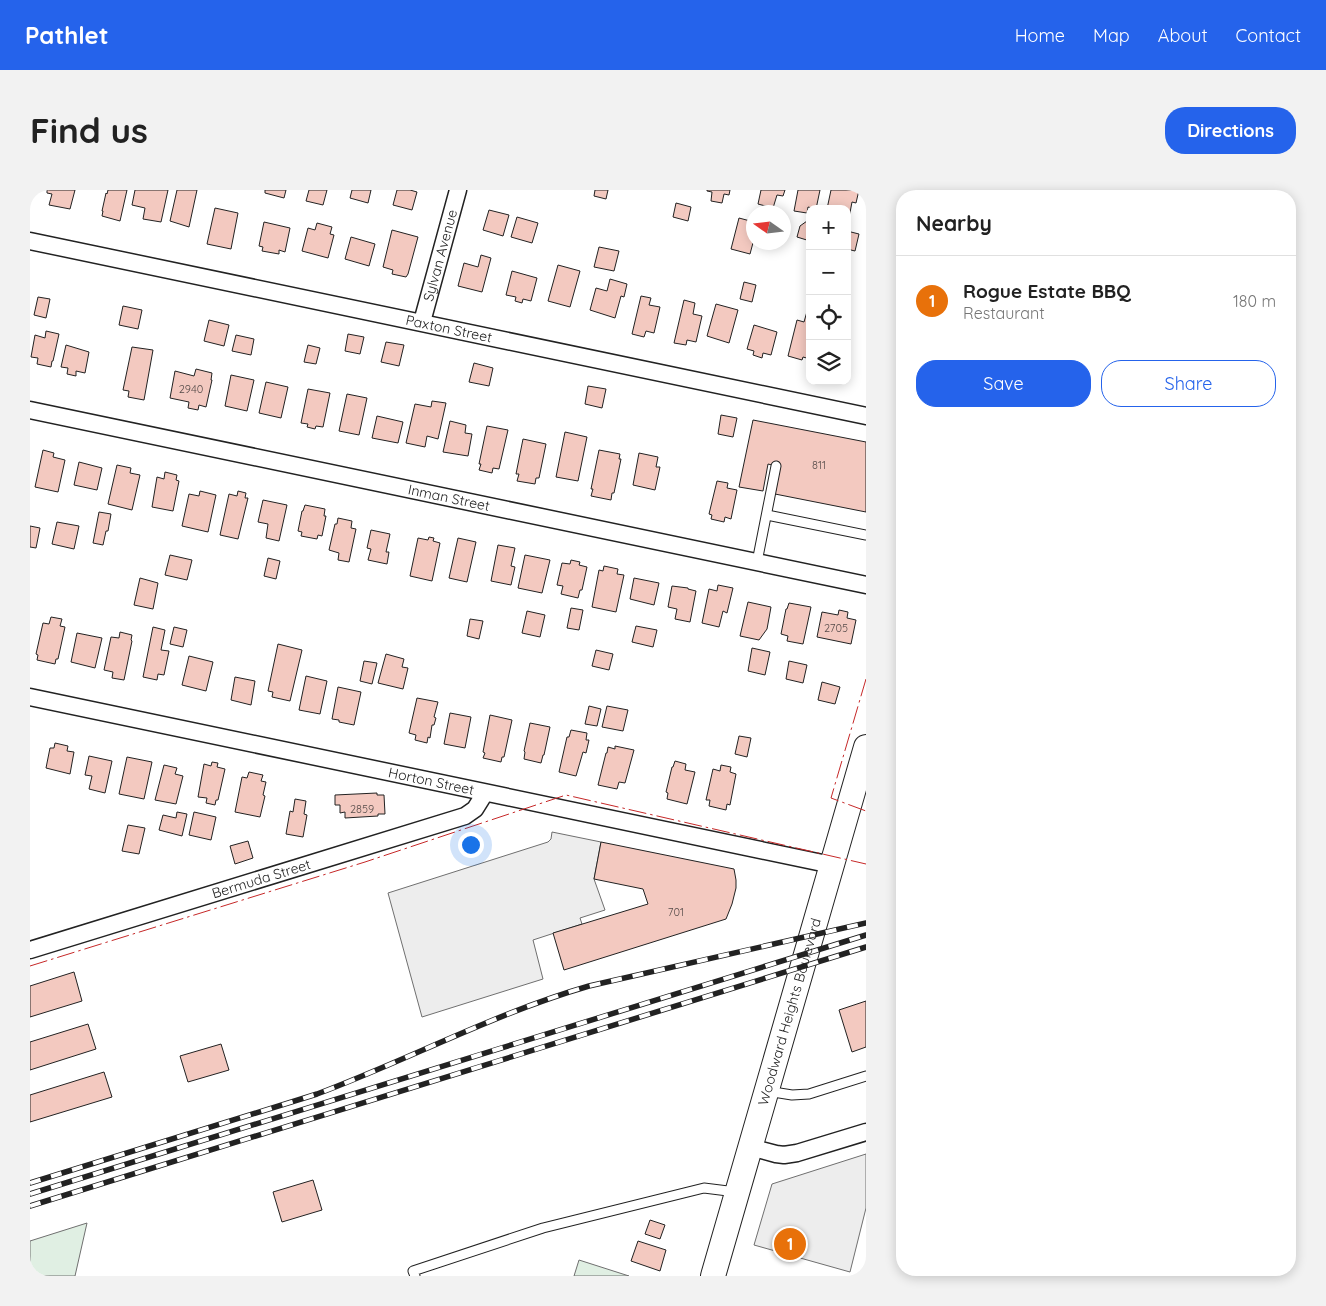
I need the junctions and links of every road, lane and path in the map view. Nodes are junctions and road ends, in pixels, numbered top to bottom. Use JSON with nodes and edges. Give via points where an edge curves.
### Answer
{"nodes":[{"id":1,"x":458,"y":190,"type":"edge"},
{"id":2,"x":30,"y":241,"type":"edge"},
{"id":3,"x":422,"y":322,"type":"junction"},
{"id":4,"x":30,"y":410,"type":"edge"},
{"id":5,"x":866,"y":416,"type":"edge"},
{"id":6,"x":776,"y":466,"type":"dead end"},
{"id":7,"x":767,"y":515,"type":"junction"},
{"id":8,"x":866,"y":535,"type":"edge"},
{"id":9,"x":757,"y":562,"type":"junction"},
{"id":10,"x":866,"y":585,"type":"edge"},
{"id":11,"x":30,"y":697,"type":"edge"},
{"id":12,"x":866,"y":747,"type":"edge"},
{"id":13,"x":485,"y":793,"type":"junction"},
{"id":14,"x":832,"y":865,"type":"junction"},
{"id":15,"x":30,"y":950,"type":"edge"},
{"id":16,"x":866,"y":1076,"type":"edge"},
{"id":17,"x":766,"y":1090,"type":"junction"},
{"id":18,"x":866,"y":1132,"type":"edge"},
{"id":19,"x":750,"y":1147,"type":"junction"},
{"id":20,"x":737,"y":1193,"type":"junction"},
{"id":21,"x":415,"y":1276,"type":"edge"},
{"id":22,"x":713,"y":1276,"type":"edge"}],
"edges":[{"from":1,"to":3,"type":"street","name":"Sylvan Avenue"},
{"from":2,"to":3,"type":"street","name":"Paxton Street"},
{"from":3,"to":5,"type":"street","name":"Paxton Street"},
{"from":4,"to":9,"type":"street","name":"Inman Street"},
{"from":6,"to":7,"type":"lane"},
{"from":7,"to":8,"type":"lane"},
{"from":7,"to":9,"type":"lane"},
{"from":9,"to":10,"type":"street","name":"Inman Street"},
{"from":11,"to":13,"type":"street","name":"Horton Street"},
{"from":12,"to":14,"type":"street","name":"Woodward Heights Boulevard"},
{"from":13,"to":14,"type":"street","name":"Horton Street"},
{"from":13,"to":15,"type":"street","name":"Bermuda Street","via":[[475,809],[465,816]]},
{"from":14,"to":17,"type":"street","name":"Woodward Heights Boulevard"},
{"from":16,"to":17,"type":"lane","via":[[810,1094],[792,1095]]},
{"from":17,"to":19,"type":"street","name":"Woodward Heights Boulevard"},
{"from":18,"to":19,"type":"street","via":[[784,1155]]},
{"from":19,"to":20,"type":"street","name":"Woodward Heights Boulevard"},
{"from":20,"to":21,"type":"lane","via":[[704,1188],[543,1228],[413,1271]]},
{"from":20,"to":22,"type":"street","name":"Woodward Heights Boulevard"}]}
